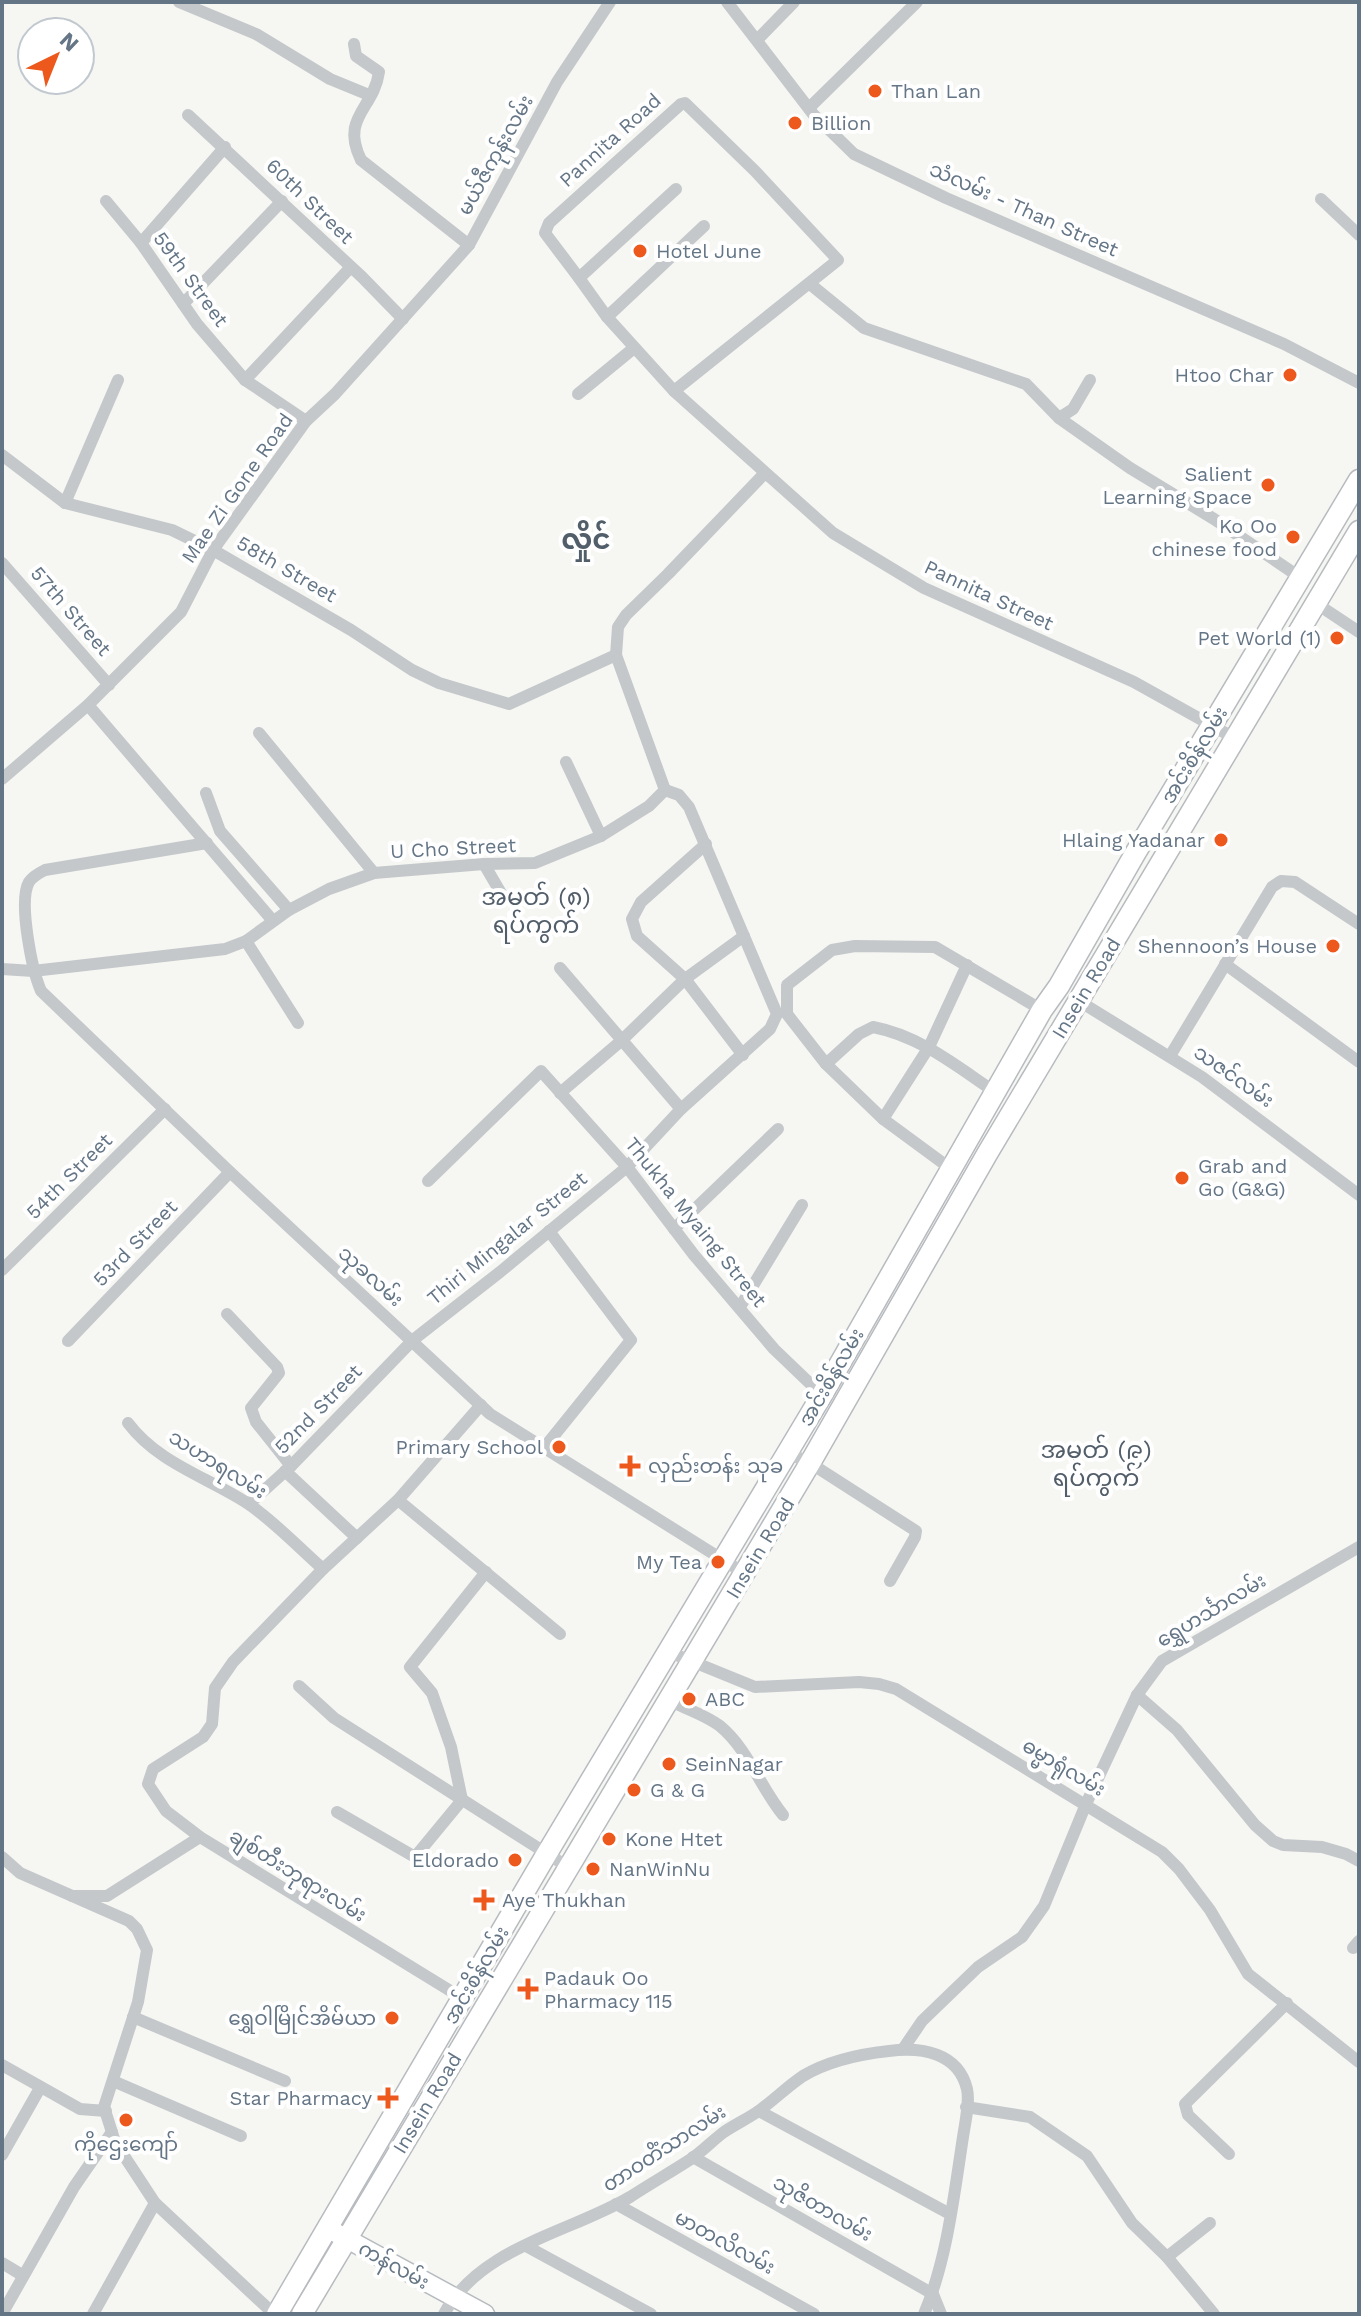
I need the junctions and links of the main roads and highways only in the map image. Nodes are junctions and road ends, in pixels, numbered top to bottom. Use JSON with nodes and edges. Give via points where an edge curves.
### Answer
{"nodes":[{"id":1,"x":1359,"y":480,"type":"edge"},
{"id":2,"x":1359,"y":531,"type":"edge"},
{"id":3,"x":1298,"y":584,"type":"junction"},
{"id":4,"x":1317,"y":604,"type":"junction"},
{"id":5,"x":1136,"y":852,"type":"junction"},
{"id":6,"x":1159,"y":866,"type":"junction"},
{"id":7,"x":1059,"y":986,"type":"junction"},
{"id":8,"x":1079,"y":1001,"type":"junction"},
{"id":9,"x":327,"y":2228,"type":"junction"},
{"id":10,"x":346,"y":2238,"type":"junction"},
{"id":11,"x":275,"y":2314,"type":"edge"},
{"id":12,"x":302,"y":2314,"type":"edge"},
{"id":13,"x":485,"y":2314,"type":"edge"}],
"edges":[{"from":1,"to":3,"type":"main road","name":"အင်းစိန်လမ်း"},
{"from":2,"to":4,"type":"main road","name":"Insein Road"},
{"from":3,"to":4,"type":"main road"},
{"from":3,"to":5,"type":"main road","name":"အင်းစိန်လမ်း"},
{"from":4,"to":6,"type":"main road","name":"Insein Road"},
{"from":5,"to":6,"type":"main road"},
{"from":5,"to":7,"type":"main road","name":"အင်းစိန်လမ်း"},
{"from":6,"to":8,"type":"main road","name":"Insein Road"},
{"from":7,"to":8,"type":"main road"},
{"from":7,"to":9,"type":"main road","name":"အင်းစိန်လမ်း"},
{"from":8,"to":10,"type":"main road","name":"Insein Road","via":[[810,1463]]},
{"from":9,"to":10,"type":"main road","name":"ကန်လမ်း"},
{"from":9,"to":11,"type":"main road","name":"အင်းစိန်လမ်း"},
{"from":10,"to":12,"type":"main road","name":"Insein Road"},
{"from":10,"to":13,"type":"main road","name":"ကန်လမ်း"}]}
